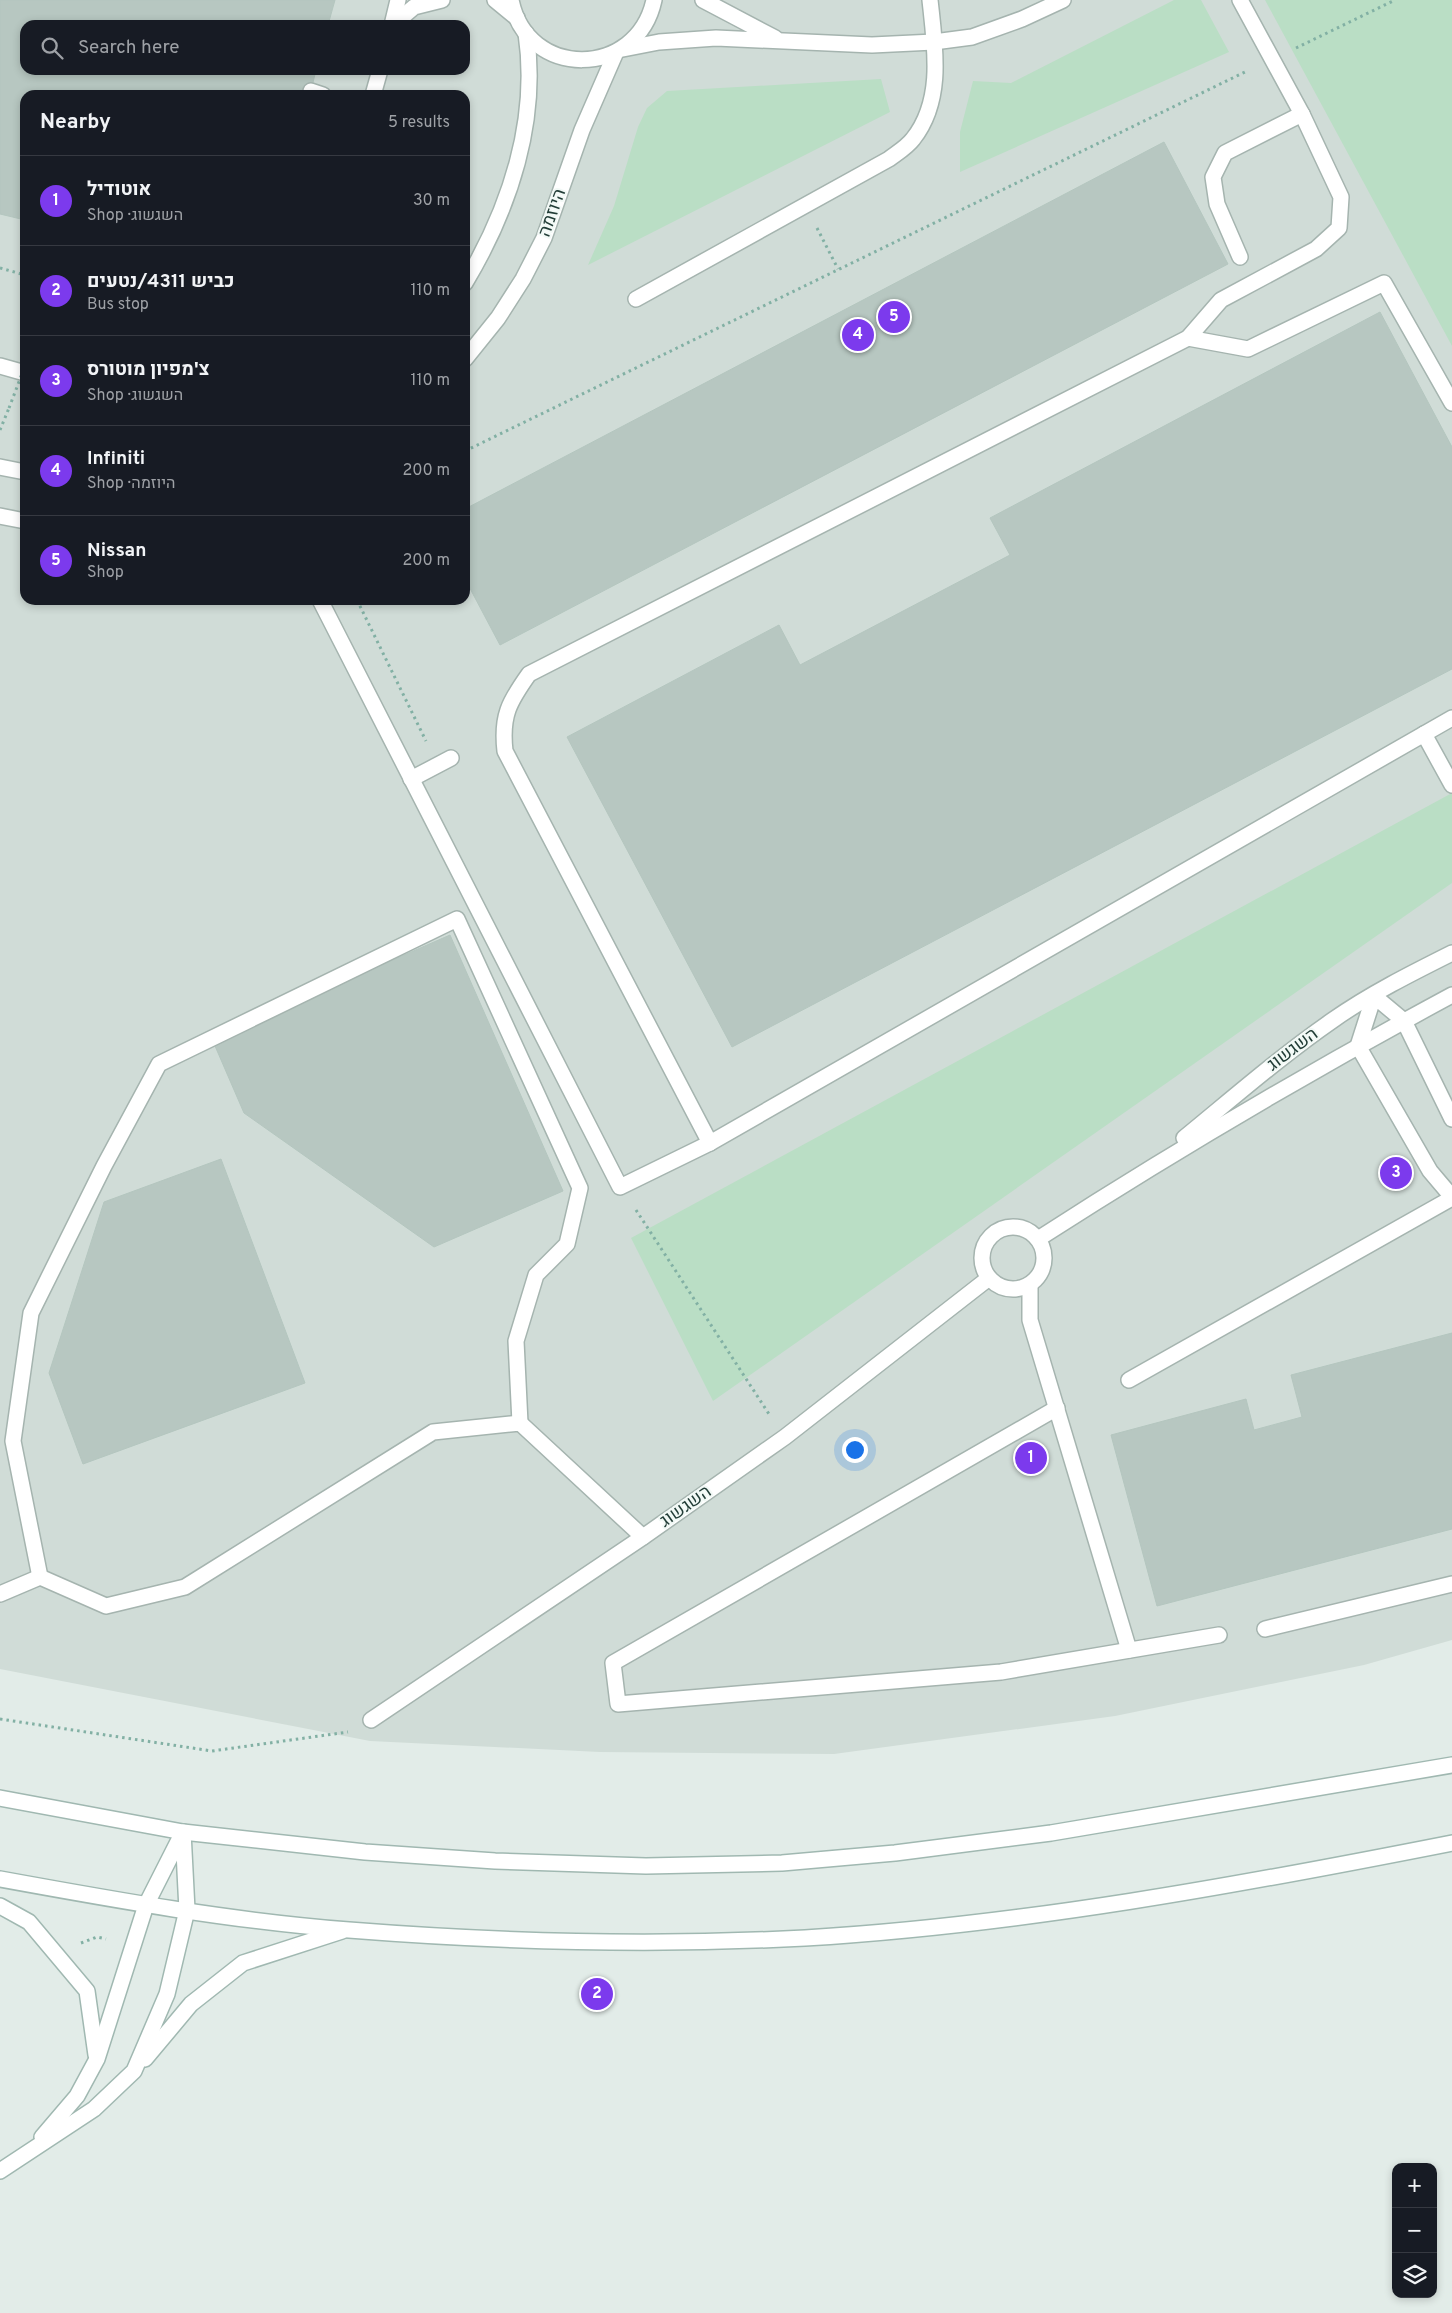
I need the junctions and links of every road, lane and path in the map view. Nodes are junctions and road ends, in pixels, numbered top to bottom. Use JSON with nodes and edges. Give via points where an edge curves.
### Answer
{"nodes":[{"id":1,"x":398,"y":0,"type":"edge"},
{"id":2,"x":442,"y":0,"type":"edge"},
{"id":3,"x":495,"y":0,"type":"edge"},
{"id":4,"x":511,"y":0,"type":"edge"},
{"id":5,"x":654,"y":0,"type":"edge"},
{"id":6,"x":703,"y":0,"type":"edge"},
{"id":7,"x":930,"y":0,"type":"edge"},
{"id":8,"x":1064,"y":0,"type":"edge"},
{"id":9,"x":1240,"y":0,"type":"edge"},
{"id":10,"x":1395,"y":0,"type":"edge"},
{"id":11,"x":517,"y":18,"type":"junction"},
{"id":12,"x":393,"y":20,"type":"edge"},
{"id":13,"x":398,"y":20,"type":"edge"},
{"id":14,"x":526,"y":33,"type":"junction"},
{"id":15,"x":781,"y":41,"type":"junction"},
{"id":16,"x":934,"y":42,"type":"junction"},
{"id":17,"x":620,"y":50,"type":"junction"},
{"id":18,"x":1272,"y":59,"type":"junction"},
{"id":19,"x":379,"y":75,"type":"edge"},
{"id":20,"x":374,"y":90,"type":"edge"},
{"id":21,"x":1302,"y":114,"type":"junction"},
{"id":22,"x":806,"y":205,"type":"junction"},
{"id":23,"x":1240,"y":257,"type":"dead end"},
{"id":24,"x":0,"y":268,"type":"edge"},
{"id":25,"x":838,"y":270,"type":"junction"},
{"id":26,"x":20,"y":274,"type":"edge"},
{"id":27,"x":470,"y":274,"type":"edge"},
{"id":28,"x":636,"y":299,"type":"dead end"},
{"id":29,"x":1188,"y":338,"type":"junction"},
{"id":30,"x":470,"y":354,"type":"edge"},
{"id":31,"x":0,"y":366,"type":"edge"},
{"id":32,"x":20,"y":372,"type":"edge"},
{"id":33,"x":20,"y":379,"type":"edge"},
{"id":34,"x":1452,"y":403,"type":"edge"},
{"id":35,"x":0,"y":430,"type":"edge"},
{"id":36,"x":470,"y":449,"type":"edge"},
{"id":37,"x":0,"y":467,"type":"edge"},
{"id":38,"x":20,"y":471,"type":"edge"},
{"id":39,"x":0,"y":516,"type":"edge"},
{"id":40,"x":20,"y":520,"type":"edge"},
{"id":41,"x":324,"y":605,"type":"edge"},
{"id":42,"x":1452,"y":718,"type":"edge"},
{"id":43,"x":1424,"y":734,"type":"junction"},
{"id":44,"x":451,"y":758,"type":"dead end"},
{"id":45,"x":411,"y":779,"type":"junction"},
{"id":46,"x":1452,"y":785,"type":"edge"},
{"id":47,"x":1452,"y":953,"type":"edge"},
{"id":48,"x":1452,"y":995,"type":"edge"},
{"id":49,"x":1374,"y":996,"type":"junction"},
{"id":50,"x":1404,"y":1021,"type":"junction"},
{"id":51,"x":1358,"y":1046,"type":"junction"},
{"id":52,"x":1452,"y":1119,"type":"edge"},
{"id":53,"x":710,"y":1143,"type":"junction"},
{"id":54,"x":1148,"y":1168,"type":"junction"},
{"id":55,"x":620,"y":1187,"type":"junction"},
{"id":56,"x":1452,"y":1197,"type":"edge"},
{"id":57,"x":1038,"y":1239,"type":"junction"},
{"id":58,"x":989,"y":1278,"type":"junction"},
{"id":59,"x":1030,"y":1284,"type":"junction"},
{"id":60,"x":1129,"y":1380,"type":"dead end"},
{"id":61,"x":1057,"y":1408,"type":"junction"},
{"id":62,"x":520,"y":1423,"type":"junction"},
{"id":63,"x":785,"y":1438,"type":"junction"},
{"id":64,"x":642,"y":1537,"type":"junction"},
{"id":65,"x":40,"y":1577,"type":"junction"},
{"id":66,"x":1452,"y":1584,"type":"edge"},
{"id":67,"x":0,"y":1594,"type":"edge"},
{"id":68,"x":1264,"y":1629,"type":"dead end"},
{"id":69,"x":1219,"y":1635,"type":"dead end"},
{"id":70,"x":1129,"y":1650,"type":"junction"},
{"id":71,"x":0,"y":1719,"type":"edge"},
{"id":72,"x":371,"y":1720,"type":"joint"},
{"id":73,"x":1452,"y":1765,"type":"edge"},
{"id":74,"x":0,"y":1798,"type":"edge"},
{"id":75,"x":183,"y":1832,"type":"junction"},
{"id":76,"x":1452,"y":1843,"type":"edge"},
{"id":77,"x":0,"y":1879,"type":"edge"},
{"id":78,"x":146,"y":1905,"type":"junction"},
{"id":79,"x":0,"y":1906,"type":"edge"},
{"id":80,"x":187,"y":1910,"type":"junction"},
{"id":81,"x":347,"y":1930,"type":"junction"},
{"id":82,"x":97,"y":2059,"type":"junction"},
{"id":83,"x":134,"y":2071,"type":"junction"},
{"id":84,"x":33,"y":2148,"type":"junction"},
{"id":85,"x":0,"y":2171,"type":"edge"}],
"edges":[{"from":1,"to":12,"type":"street"},
{"from":2,"to":13,"type":"street","via":[[414,7]]},
{"from":3,"to":11,"type":"street"},
{"from":4,"to":11,"type":"street"},
{"from":5,"to":17,"type":"street","via":[[651,14],[640,33]]},
{"from":6,"to":15,"type":"street"},
{"from":7,"to":16,"type":"street"},
{"from":8,"to":16,"type":"street","via":[[972,37]]},
{"from":9,"to":18,"type":"street"},
{"from":10,"to":18,"type":"path"},
{"from":11,"to":14,"type":"street"},
{"from":14,"to":17,"type":"street","via":[[541,47],[580,61],[602,58]]},
{"from":14,"to":27,"type":"street","via":[[530,58],[529,91],[519,157],[494,228]]},
{"from":15,"to":16,"type":"street","via":[[872,45]]},
{"from":15,"to":17,"type":"street","via":[[716,38],[659,42]]},
{"from":16,"to":22,"type":"street","via":[[935,95],[913,140],[889,159]]},
{"from":17,"to":30,"type":"street","name":"היוזמה","via":[[582,130],[544,238],[523,279]]},
{"from":18,"to":21,"type":"street"},
{"from":18,"to":25,"type":"path"},
{"from":19,"to":20,"type":"street"},
{"from":21,"to":23,"type":"street","via":[[1225,153],[1212,177],[1217,204]]},
{"from":21,"to":29,"type":"street","via":[[1341,197],[1339,228],[1316,249],[1221,300]]},
{"from":22,"to":25,"type":"path"},
{"from":22,"to":28,"type":"street"},
{"from":24,"to":26,"type":"path"},
{"from":25,"to":36,"type":"path"},
{"from":29,"to":34,"type":"street","via":[[1248,349],[1384,283]]},
{"from":29,"to":53,"type":"street","via":[[529,674],[509,702],[503,734],[505,751]]},
{"from":31,"to":32,"type":"street"},
{"from":33,"to":35,"type":"path","bridge":true},
{"from":37,"to":38,"type":"street"},
{"from":39,"to":40,"type":"street"},
{"from":41,"to":45,"type":"street"},
{"from":42,"to":43,"type":"street"},
{"from":43,"to":46,"type":"street"},
{"from":43,"to":53,"type":"street"},
{"from":44,"to":45,"type":"street"},
{"from":45,"to":55,"type":"street"},
{"from":47,"to":49,"type":"street","name":"השגשוג"},
{"from":48,"to":50,"type":"street","name":"השגשוג"},
{"from":49,"to":50,"type":"street"},
{"from":49,"to":51,"type":"street"},
{"from":49,"to":54,"type":"street","name":"השגשוג","via":[[1334,1019],[1279,1059]]},
{"from":50,"to":51,"type":"street","name":"השגשוג"},
{"from":50,"to":52,"type":"street"},
{"from":51,"to":54,"type":"street","name":"השגשוג"},
{"from":51,"to":56,"type":"street","via":[[1430,1172]]},
{"from":53,"to":55,"type":"street"},
{"from":54,"to":57,"type":"street","name":"השגשוג"},
{"from":55,"to":63,"type":"path"},
{"from":56,"to":60,"type":"street"},
{"from":57,"to":58,"type":"street","via":[[1016,1227],[1000,1229],[991,1235],[981,1253]]},
{"from":57,"to":59,"type":"street","via":[[1044,1258],[1037,1278]]},
{"from":58,"to":59,"type":"street","via":[[1010,1289]]},
{"from":58,"to":63,"type":"street","name":"השגשוג"},
{"from":59,"to":61,"type":"street","via":[[1030,1320]]},
{"from":61,"to":70,"type":"street"},
{"from":61,"to":70,"type":"street","via":[[612,1662],[618,1704],[1001,1672]]},
{"from":62,"to":64,"type":"street"},
{"from":62,"to":65,"type":"street","via":[[433,1432],[185,1587],[106,1606]]},
{"from":62,"to":65,"type":"street","via":[[516,1341],[536,1275],[567,1244],[580,1188],[457,919],[159,1064],[31,1313],[13,1441]]},
{"from":63,"to":64,"type":"street","name":"השגשוג"},
{"from":64,"to":72,"type":"street","name":"השגשוג"},
{"from":65,"to":67,"type":"street"},
{"from":66,"to":68,"type":"street"},
{"from":69,"to":70,"type":"street"},
{"from":71,"to":72,"type":"path","via":[[212,1751],[384,1727]]},
{"from":73,"to":75,"type":"street","via":[[1051,1833],[782,1863],[646,1866],[495,1861],[365,1852]]},
{"from":74,"to":75,"type":"street"},
{"from":75,"to":78,"type":"street"},
{"from":75,"to":80,"type":"street"},
{"from":76,"to":81,"type":"street","via":[[1030,1915],[816,1937],[613,1943]]},
{"from":77,"to":78,"type":"street"},
{"from":78,"to":80,"type":"street"},
{"from":78,"to":82,"type":"street"},
{"from":79,"to":82,"type":"street","via":[[29,1922],[87,1991]]},
{"from":80,"to":81,"type":"street"},
{"from":80,"to":83,"type":"street","via":[[167,1994]]},
{"from":81,"to":83,"type":"street","via":[[243,1963],[191,2004]]},
{"from":82,"to":84,"type":"street","via":[[76,2096]]},
{"from":83,"to":84,"type":"street","via":[[94,2109]]},
{"from":84,"to":85,"type":"street"}]}
